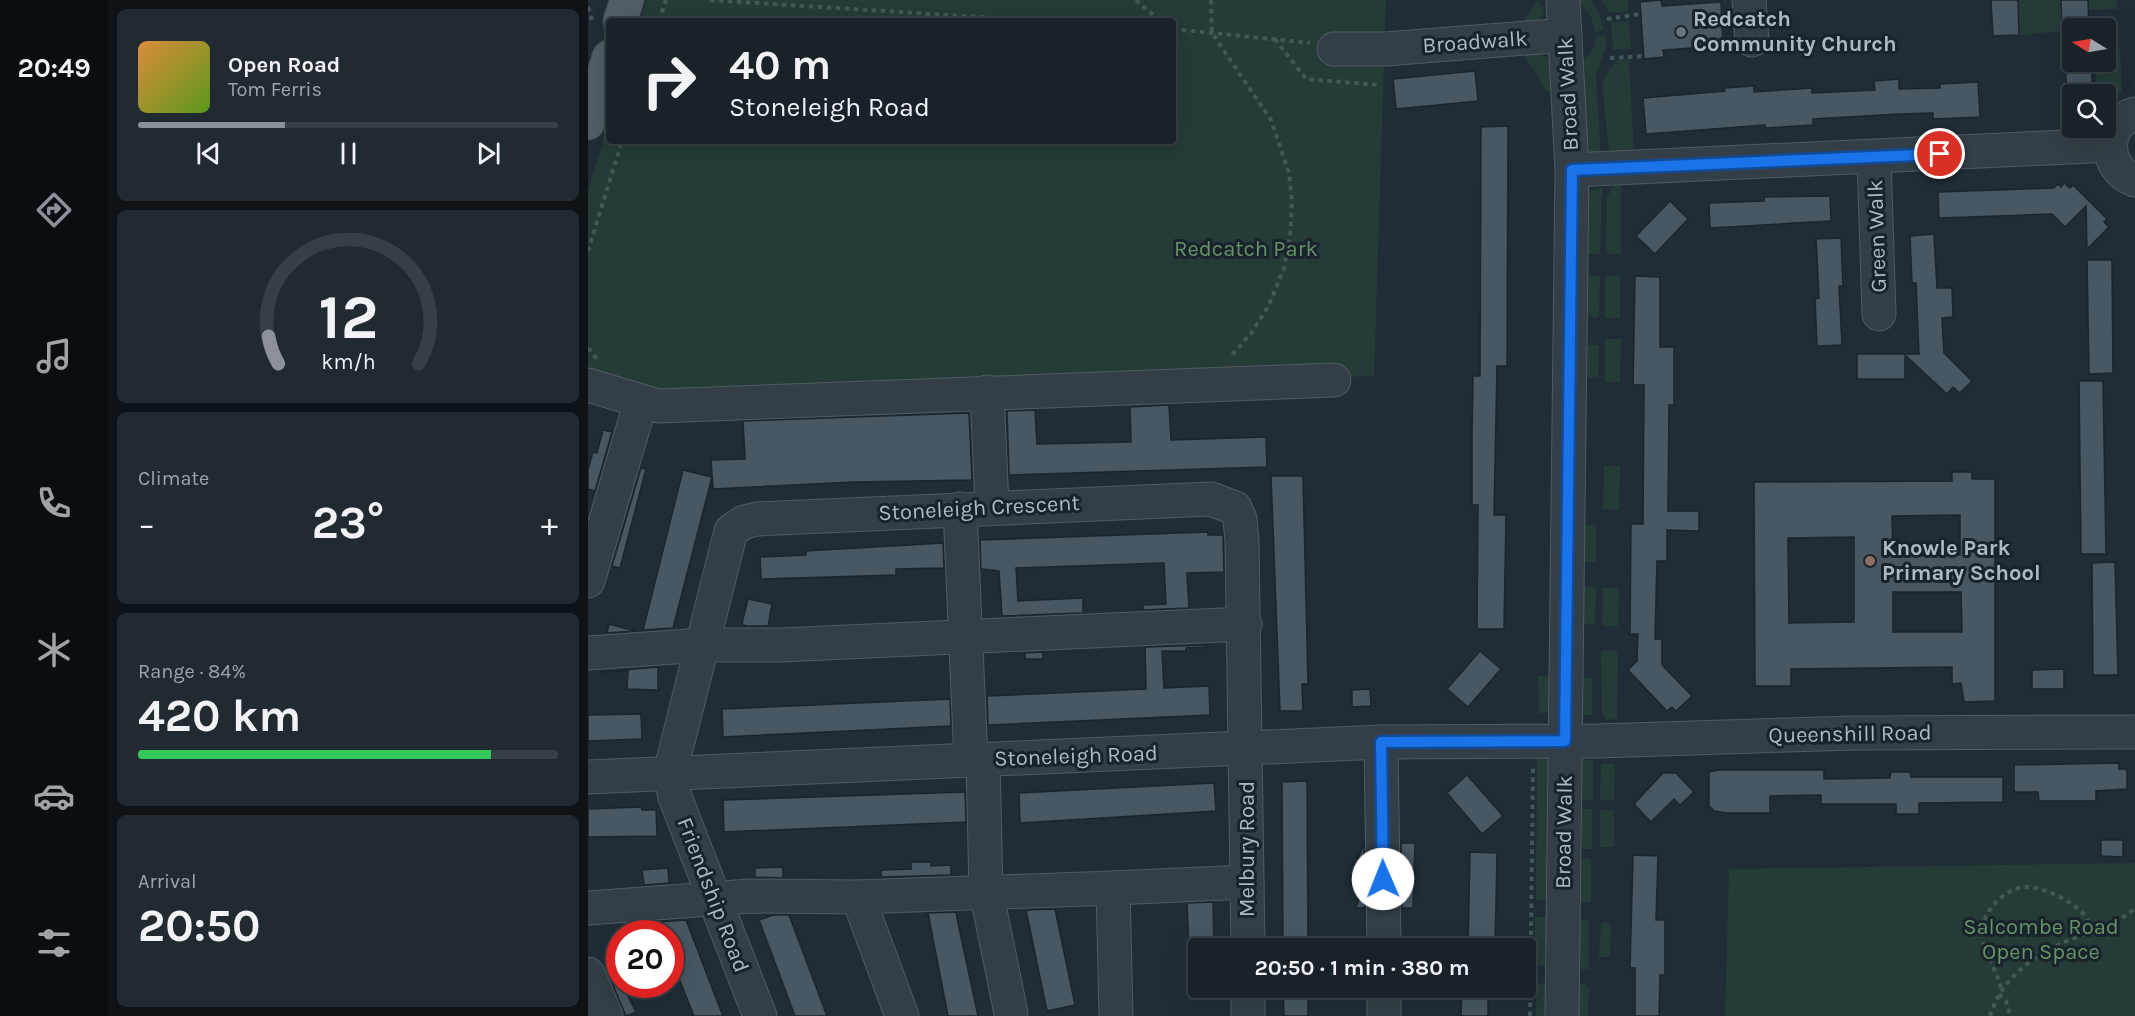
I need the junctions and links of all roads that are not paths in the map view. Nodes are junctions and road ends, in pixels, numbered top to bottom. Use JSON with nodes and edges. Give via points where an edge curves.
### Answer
{"nodes":[{"id":1,"x":1563,"y":0,"type":"edge"},
{"id":2,"x":1749,"y":0,"type":"edge"},
{"id":3,"x":1565,"y":35,"type":"junction"},
{"id":4,"x":1752,"y":40,"type":"dead end"},
{"id":5,"x":1334,"y":49,"type":"road end"},
{"id":6,"x":606,"y":63,"type":"edge"},
{"id":7,"x":593,"y":88,"type":"edge"},
{"id":8,"x":2135,"y":114,"type":"edge"},
{"id":9,"x":588,"y":123,"type":"edge"},
{"id":10,"x":2110,"y":146,"type":"junction"},
{"id":11,"x":1874,"y":158,"type":"junction"},
{"id":12,"x":1572,"y":170,"type":"junction"},
{"id":13,"x":2135,"y":180,"type":"edge"},
{"id":14,"x":1879,"y":314,"type":"dead end"},
{"id":15,"x":596,"y":375,"type":"edge"},
{"id":16,"x":1334,"y":380,"type":"dead end"},
{"id":17,"x":987,"y":392,"type":"junction"},
{"id":18,"x":640,"y":400,"type":"junction"},
{"id":19,"x":992,"y":507,"type":"junction"},
{"id":20,"x":960,"y":509,"type":"junction"},
{"id":21,"x":588,"y":581,"type":"edge"},
{"id":22,"x":1245,"y":624,"type":"junction"},
{"id":23,"x":966,"y":638,"type":"junction"},
{"id":24,"x":703,"y":645,"type":"junction"},
{"id":25,"x":588,"y":653,"type":"edge"},
{"id":26,"x":2135,"y":732,"type":"edge"},
{"id":27,"x":1550,"y":741,"type":"junction"},
{"id":28,"x":1381,"y":742,"type":"junction"},
{"id":29,"x":1246,"y":749,"type":"junction"},
{"id":30,"x":977,"y":761,"type":"junction"},
{"id":31,"x":670,"y":773,"type":"junction"},
{"id":32,"x":588,"y":777,"type":"edge"},
{"id":33,"x":1247,"y":882,"type":"junction"},
{"id":34,"x":1113,"y":888,"type":"junction"},
{"id":35,"x":986,"y":891,"type":"junction"},
{"id":36,"x":858,"y":897,"type":"junction"},
{"id":37,"x":715,"y":898,"type":"junction"},
{"id":38,"x":588,"y":908,"type":"edge"},
{"id":39,"x":1248,"y":938,"type":"edge"},
{"id":40,"x":1384,"y":938,"type":"edge"},
{"id":41,"x":588,"y":974,"type":"edge"},
{"id":42,"x":1248,"y":998,"type":"edge"},
{"id":43,"x":1384,"y":998,"type":"edge"},
{"id":44,"x":1011,"y":1013,"type":"dead end"},
{"id":45,"x":606,"y":1016,"type":"edge"},
{"id":46,"x":760,"y":1016,"type":"edge"},
{"id":47,"x":902,"y":1016,"type":"edge"},
{"id":48,"x":1116,"y":1016,"type":"edge"},
{"id":49,"x":1248,"y":1016,"type":"edge"},
{"id":50,"x":1384,"y":1016,"type":"edge"},
{"id":51,"x":1562,"y":1016,"type":"edge"}],
"edges":[{"from":1,"to":3,"type":"street","name":"Broad Walk"},
{"from":2,"to":4,"type":"street"},
{"from":3,"to":5,"type":"street","name":"Broadwalk","via":[[1385,49]]},
{"from":3,"to":12,"type":"street","name":"Broad Walk"},
{"from":6,"to":7,"type":"main road"},
{"from":7,"to":9,"type":"main road"},
{"from":8,"to":10,"type":"street","via":[[2112,133]]},
{"from":10,"to":11,"type":"street","via":[[2005,142]]},
{"from":10,"to":13,"type":"street","via":[[2115,166]]},
{"from":11,"to":12,"type":"street"},
{"from":11,"to":14,"type":"street","name":"Green Walk"},
{"from":12,"to":27,"type":"street","name":"Broad Walk"},
{"from":15,"to":18,"type":"street"},
{"from":16,"to":17,"type":"street"},
{"from":17,"to":18,"type":"street","via":[[658,406]]},
{"from":17,"to":19,"type":"street"},
{"from":18,"to":21,"type":"street"},
{"from":19,"to":20,"type":"street","name":"Stoneleigh Crescent"},
{"from":19,"to":22,"type":"street","name":"Stoneleigh Crescent","via":[[1211,499],[1224,502],[1234,508],[1240,519]]},
{"from":20,"to":23,"type":"street"},
{"from":20,"to":24,"type":"street","name":"Stoneleigh Crescent","via":[[744,522],[731,531],[725,548]]},
{"from":22,"to":23,"type":"street"},
{"from":22,"to":29,"type":"street","name":"Stoneleigh Crescent"},
{"from":23,"to":24,"type":"street"},
{"from":23,"to":30,"type":"street"},
{"from":24,"to":25,"type":"street"},
{"from":24,"to":31,"type":"street","name":"Stoneleigh Crescent"},
{"from":26,"to":27,"type":"street","name":"Queenshill Road","via":[[1854,733]]},
{"from":27,"to":28,"type":"street","name":"Stoneleigh Road"},
{"from":27,"to":51,"type":"street","name":"Broad Walk"},
{"from":28,"to":29,"type":"street","name":"Stoneleigh Road"},
{"from":28,"to":40,"type":"street"},
{"from":29,"to":30,"type":"street","name":"Stoneleigh Road"},
{"from":29,"to":33,"type":"street","name":"Melbury Road"},
{"from":30,"to":31,"type":"street","name":"Stoneleigh Road"},
{"from":30,"to":35,"type":"street"},
{"from":31,"to":32,"type":"street","name":"Stoneleigh Road"},
{"from":31,"to":37,"type":"street","name":"Friendship Road","via":[[675,797]]},
{"from":33,"to":34,"type":"street"},
{"from":33,"to":39,"type":"street","name":"Melbury Road"},
{"from":34,"to":35,"type":"street"},
{"from":34,"to":48,"type":"street"},
{"from":35,"to":36,"type":"street"},
{"from":35,"to":44,"type":"street"},
{"from":36,"to":37,"type":"street"},
{"from":36,"to":47,"type":"street"},
{"from":37,"to":38,"type":"street"},
{"from":37,"to":46,"type":"street","name":"Friendship Road"},
{"from":41,"to":45,"type":"street"},
{"from":42,"to":49,"type":"street"},
{"from":43,"to":50,"type":"street"}]}
